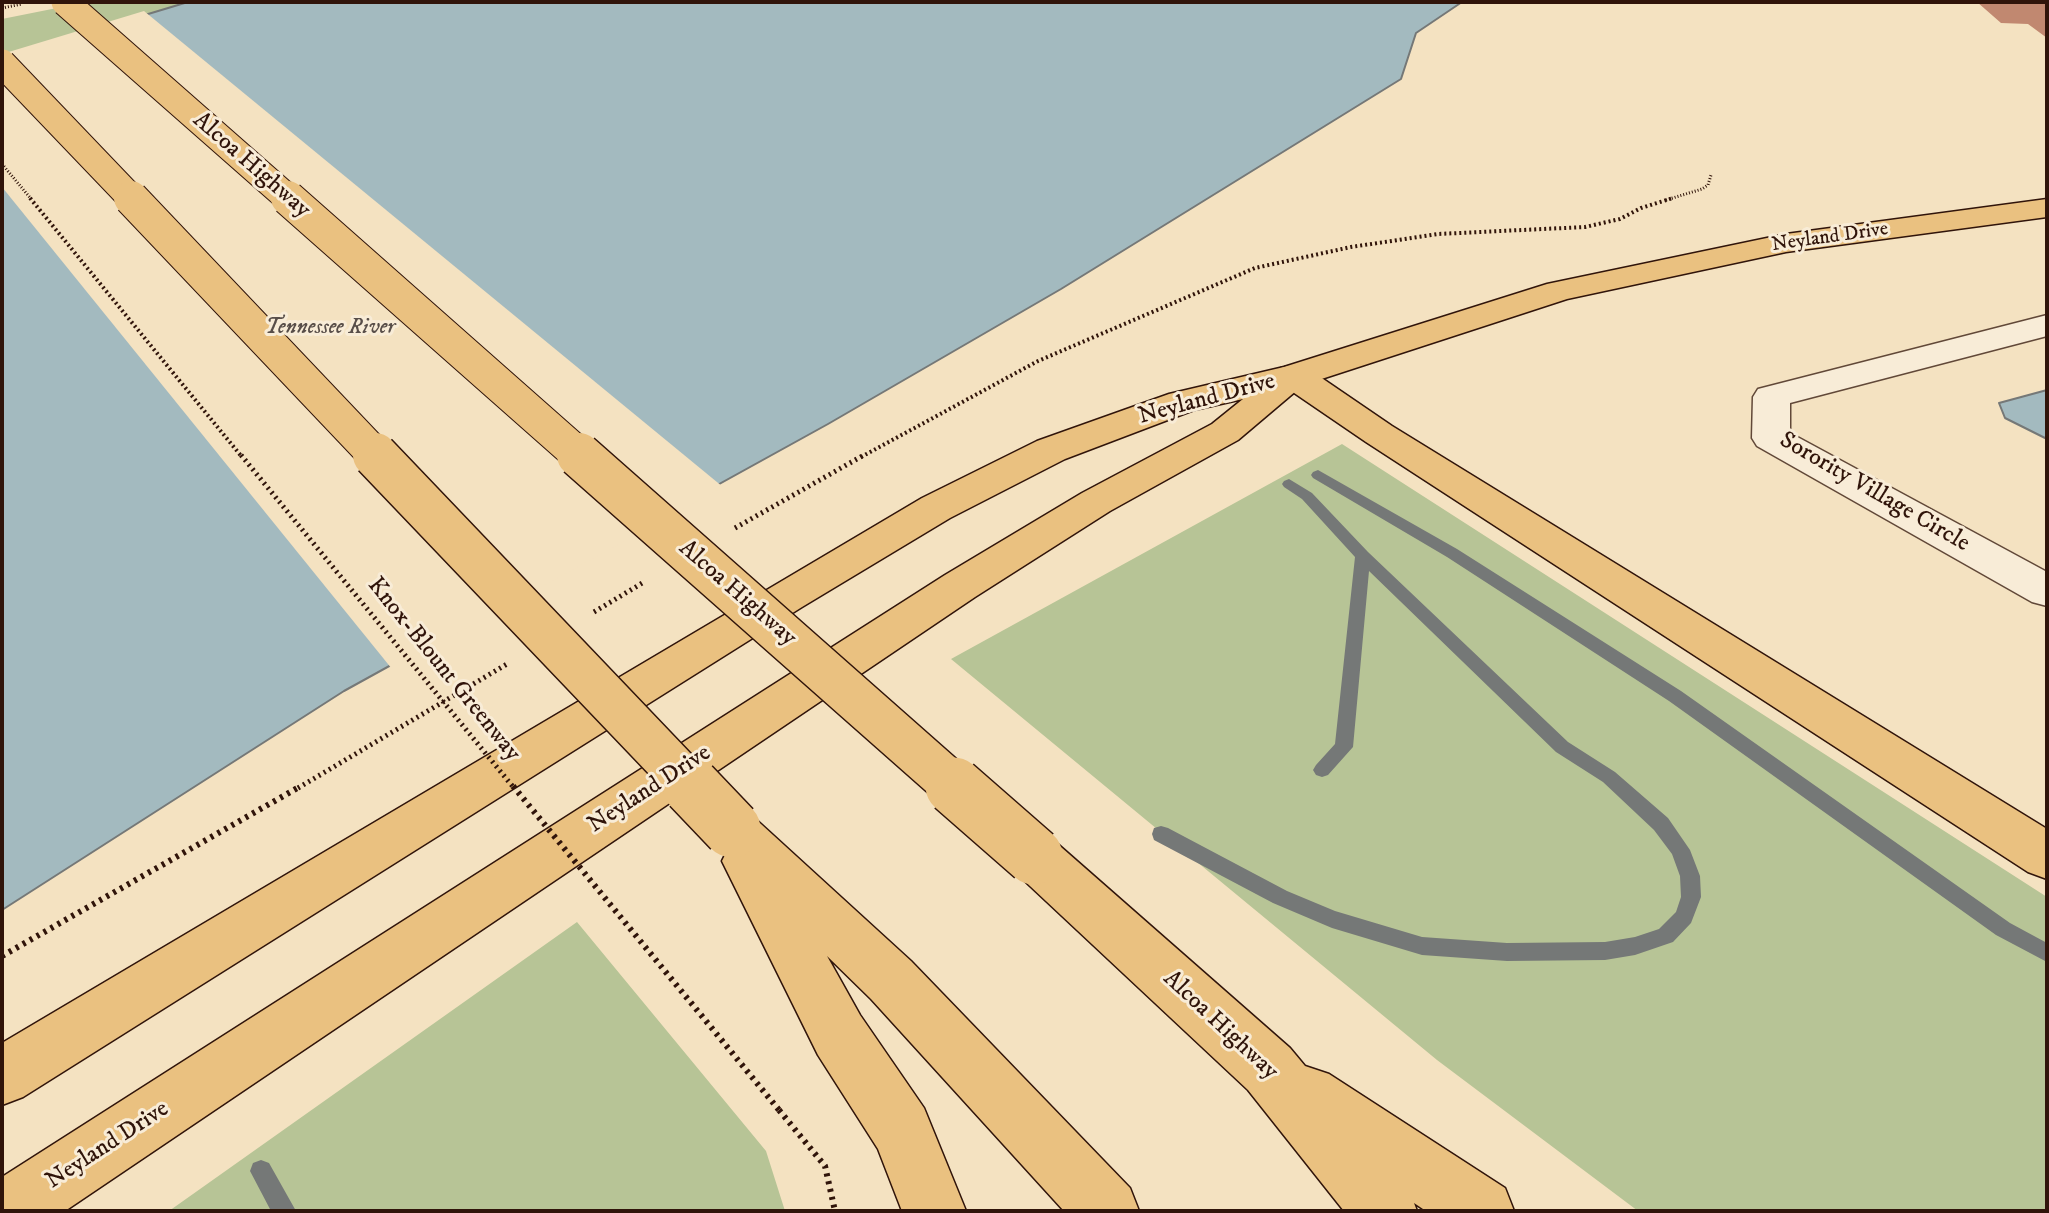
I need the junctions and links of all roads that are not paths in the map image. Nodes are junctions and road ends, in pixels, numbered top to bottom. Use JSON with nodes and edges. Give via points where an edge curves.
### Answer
{"nodes":[{"id":1,"x":65,"y":2,"type":"edge"},
{"id":2,"x":2,"y":63,"type":"edge"},
{"id":3,"x":2047,"y":208,"type":"edge"},
{"id":4,"x":2047,"y":325,"type":"edge"},
{"id":5,"x":1294,"y":376,"type":"junction"},
{"id":6,"x":2047,"y":591,"type":"edge"},
{"id":7,"x":732,"y":829,"type":"junction"},
{"id":8,"x":2047,"y":856,"type":"edge"},
{"id":9,"x":1269,"y":1069,"type":"junction"},
{"id":10,"x":2,"y":1076,"type":"edge"},
{"id":11,"x":8,"y":1211,"type":"edge"},
{"id":12,"x":934,"y":1211,"type":"edge"},
{"id":13,"x":1107,"y":1211,"type":"edge"},
{"id":14,"x":1385,"y":1211,"type":"edge"},
{"id":15,"x":1482,"y":1211,"type":"edge"}],
"edges":[{"from":1,"to":9,"type":"main road","name":"Alcoa Highway","bridge":true},
{"from":2,"to":7,"type":"main road","bridge":true},
{"from":3,"to":5,"type":"main road","name":"Neyland Drive","via":[[1786,243],[1662,267],[1559,291]]},
{"from":4,"to":6,"type":"street","name":"Sorority Village Circle","via":[[1771,397],[1771,438]]},
{"from":5,"to":8,"type":"main road"},
{"from":5,"to":10,"type":"main road","name":"Neyland Drive","via":[[1182,402],[1066,444],[936,508]]},
{"from":5,"to":11,"type":"main road","name":"Neyland Drive","via":[[1225,432],[1096,502],[960,586]]},
{"from":7,"to":12,"type":"main road","via":[[839,1035],[902,1130]]},
{"from":7,"to":13,"type":"main road","via":[[891,980]]},
{"from":9,"to":14,"type":"main road","name":"Alcoa Highway"},
{"from":9,"to":15,"type":"main road"}]}
